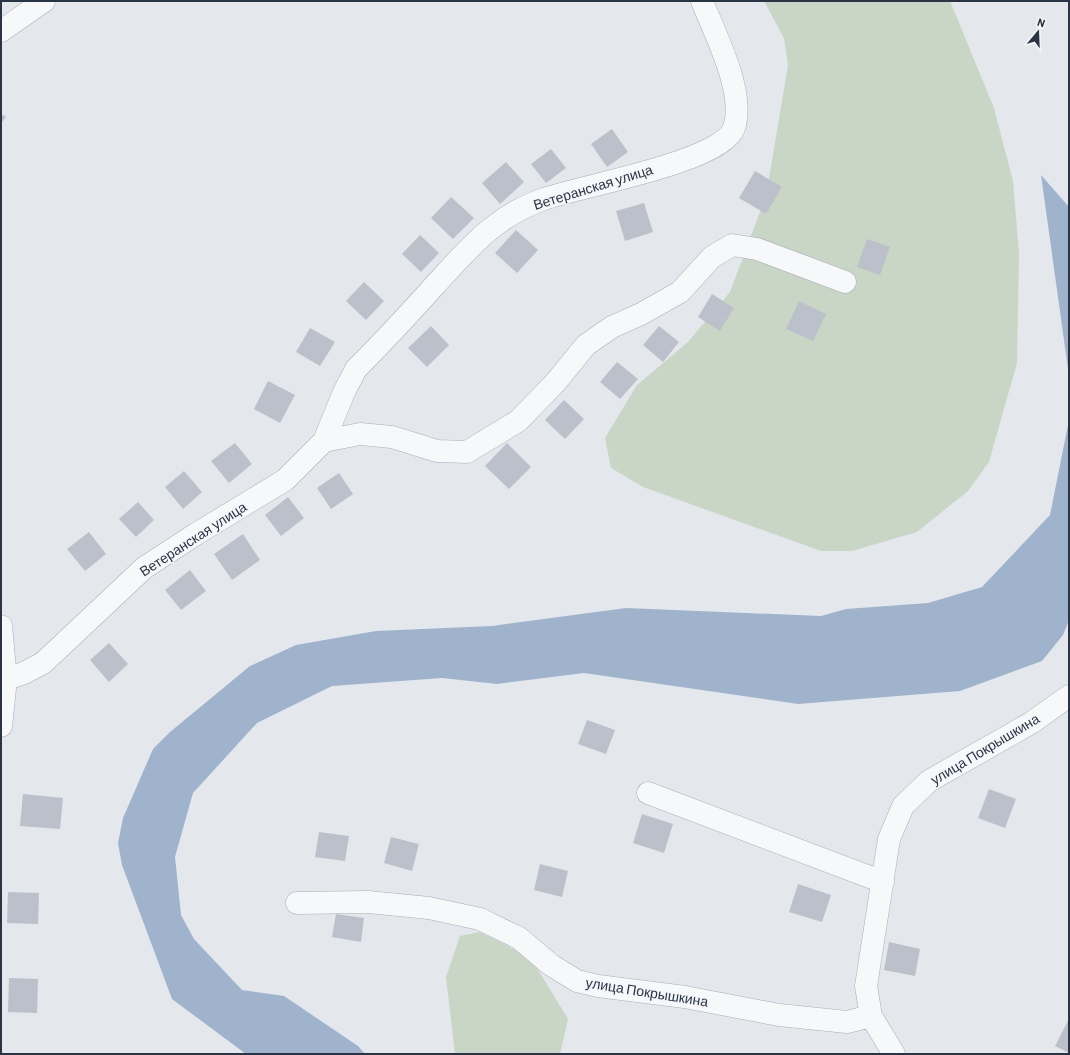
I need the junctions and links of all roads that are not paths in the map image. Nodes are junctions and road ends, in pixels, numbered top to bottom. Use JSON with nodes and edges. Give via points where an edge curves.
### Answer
{"nodes":[{"id":1,"x":44,"y":1,"type":"edge"},
{"id":2,"x":702,"y":1,"type":"edge"},
{"id":3,"x":2,"y":29,"type":"edge"},
{"id":4,"x":845,"y":282,"type":"dead end"},
{"id":5,"x":324,"y":441,"type":"junction"},
{"id":6,"x":1,"y":626,"type":"edge"},
{"id":7,"x":6,"y":679,"type":"junction"},
{"id":8,"x":1069,"y":696,"type":"edge"},
{"id":9,"x":1,"y":726,"type":"edge"},
{"id":10,"x":648,"y":793,"type":"dead end"},
{"id":11,"x":883,"y":882,"type":"junction"},
{"id":12,"x":297,"y":903,"type":"dead end"},
{"id":13,"x":870,"y":1016,"type":"junction"},
{"id":14,"x":894,"y":1054,"type":"edge"}],
"edges":[{"from":1,"to":3,"type":"street"},
{"from":2,"to":5,"type":"street","name":"Ветеранская улица","via":[[730,69],[737,105],[734,129],[722,142],[702,153],[619,180],[544,199],[506,216],[481,235],[356,370]]},
{"from":4,"to":5,"type":"street","via":[[757,249],[732,245],[712,257],[680,292],[612,327],[586,345],[555,383],[518,421],[467,452],[437,451],[392,437],[360,434]]},
{"from":5,"to":7,"type":"street","name":"Ветеранская улица","via":[[285,480],[144,568],[43,663]]},
{"from":6,"to":7,"type":"street"},
{"from":7,"to":9,"type":"street"},
{"from":8,"to":11,"type":"street","name":"улица Покрышкина","via":[[1031,723],[929,781],[903,806],[889,839]]},
{"from":10,"to":11,"type":"street"},
{"from":11,"to":13,"type":"street","name":"улица Покрышкина","via":[[866,986]]},
{"from":12,"to":13,"type":"street","name":"улица Покрышкина","via":[[368,902],[430,908],[480,919],[519,938],[551,965],[577,980],[598,986],[685,997],[779,1015],[847,1022]]},
{"from":13,"to":14,"type":"street","name":"улица Покрышкина"}]}
